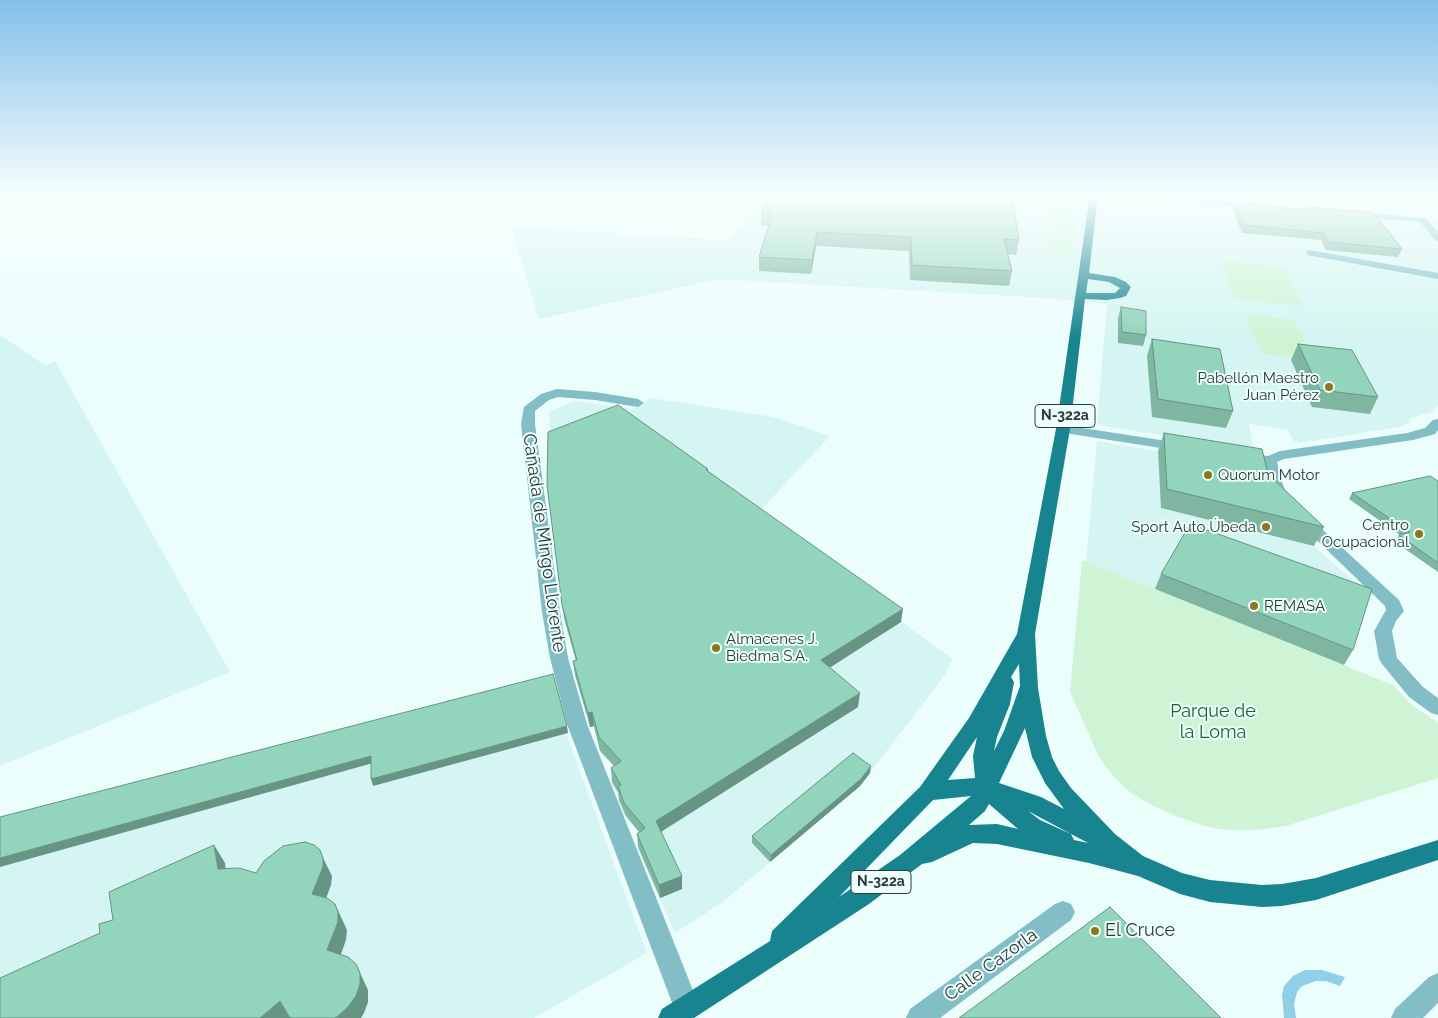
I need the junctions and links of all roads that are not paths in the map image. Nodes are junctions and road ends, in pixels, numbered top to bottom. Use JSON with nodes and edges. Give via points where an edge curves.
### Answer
{"nodes":[{"id":1,"x":1088,"y":243,"type":"edge"},
{"id":2,"x":1310,"y":253,"type":"dead end"},
{"id":3,"x":1083,"y":275,"type":"junction"},
{"id":4,"x":1438,"y":276,"type":"edge"},
{"id":5,"x":1081,"y":296,"type":"junction"},
{"id":6,"x":638,"y":403,"type":"dead end"},
{"id":7,"x":1438,"y":423,"type":"edge"},
{"id":8,"x":1063,"y":429,"type":"junction"},
{"id":9,"x":1191,"y":449,"type":"edge"},
{"id":10,"x":1230,"y":455,"type":"edge"},
{"id":11,"x":1270,"y":461,"type":"junction"},
{"id":12,"x":1026,"y":634,"type":"junction"},
{"id":13,"x":1009,"y":665,"type":"junction"},
{"id":14,"x":1029,"y":686,"type":"junction"},
{"id":15,"x":1438,"y":708,"type":"edge"},
{"id":16,"x":986,"y":789,"type":"junction"},
{"id":17,"x":926,"y":793,"type":"junction"},
{"id":18,"x":1098,"y":847,"type":"junction"},
{"id":19,"x":1438,"y":850,"type":"edge"},
{"id":20,"x":908,"y":862,"type":"junction"},
{"id":21,"x":1063,"y":912,"type":"dead end"},
{"id":22,"x":762,"y":958,"type":"junction"},
{"id":23,"x":1438,"y":986,"type":"edge"},
{"id":24,"x":679,"y":1013,"type":"edge"},
{"id":25,"x":919,"y":1018,"type":"edge"},
{"id":26,"x":1404,"y":1018,"type":"edge"}],
"edges":[{"from":1,"to":3,"type":"main road","number":"N-322a"},
{"from":2,"to":4,"type":"street"},
{"from":3,"to":5,"type":"main road","number":"N-322a"},
{"from":3,"to":5,"type":"main road","via":[[1111,279],[1126,287],[1122,294],[1116,296]]},
{"from":5,"to":8,"type":"main road","number":"N-322a"},
{"from":6,"to":24,"type":"street","name":"Cañada de Mingo Llorente","via":[[557,393],[545,397],[529,410],[528,424],[550,612],[559,658],[574,715]]},
{"from":7,"to":11,"type":"street","via":[[1425,433],[1408,437],[1280,455]]},
{"from":8,"to":9,"type":"street"},
{"from":8,"to":12,"type":"main road","number":"N-322a"},
{"from":10,"to":11,"type":"street"},
{"from":11,"to":15,"type":"street","via":[[1277,488],[1286,502],[1393,604],[1395,611],[1383,632],[1388,659],[1407,683]]},
{"from":12,"to":13,"type":"main road","number":"N-322a"},
{"from":12,"to":14,"type":"main road","number":"N-322a"},
{"from":13,"to":16,"type":"main road","via":[[983,756]]},
{"from":13,"to":17,"type":"main road","number":"N-322a","via":[[976,723]]},
{"from":14,"to":16,"type":"main road","number":"N-322a","via":[[1014,731]]},
{"from":14,"to":18,"type":"main road","via":[[1042,756]]},
{"from":16,"to":17,"type":"main road","via":[[959,787]]},
{"from":16,"to":18,"type":"main road","via":[[1032,827]]},
{"from":16,"to":20,"type":"main road","number":"N-322a","via":[[977,805]]},
{"from":17,"to":22,"type":"main road","number":"N-322a"},
{"from":18,"to":19,"type":"main road","via":[[1180,883],[1237,895],[1282,895],[1316,889]]},
{"from":18,"to":20,"type":"main road","via":[[973,833]]},
{"from":20,"to":22,"type":"main road","number":"N-322a","via":[[862,896]]},
{"from":21,"to":25,"type":"street","name":"Calle Cazorla"},
{"from":22,"to":24,"type":"main road","number":"N-322a"},
{"from":23,"to":26,"type":"street"}]}
